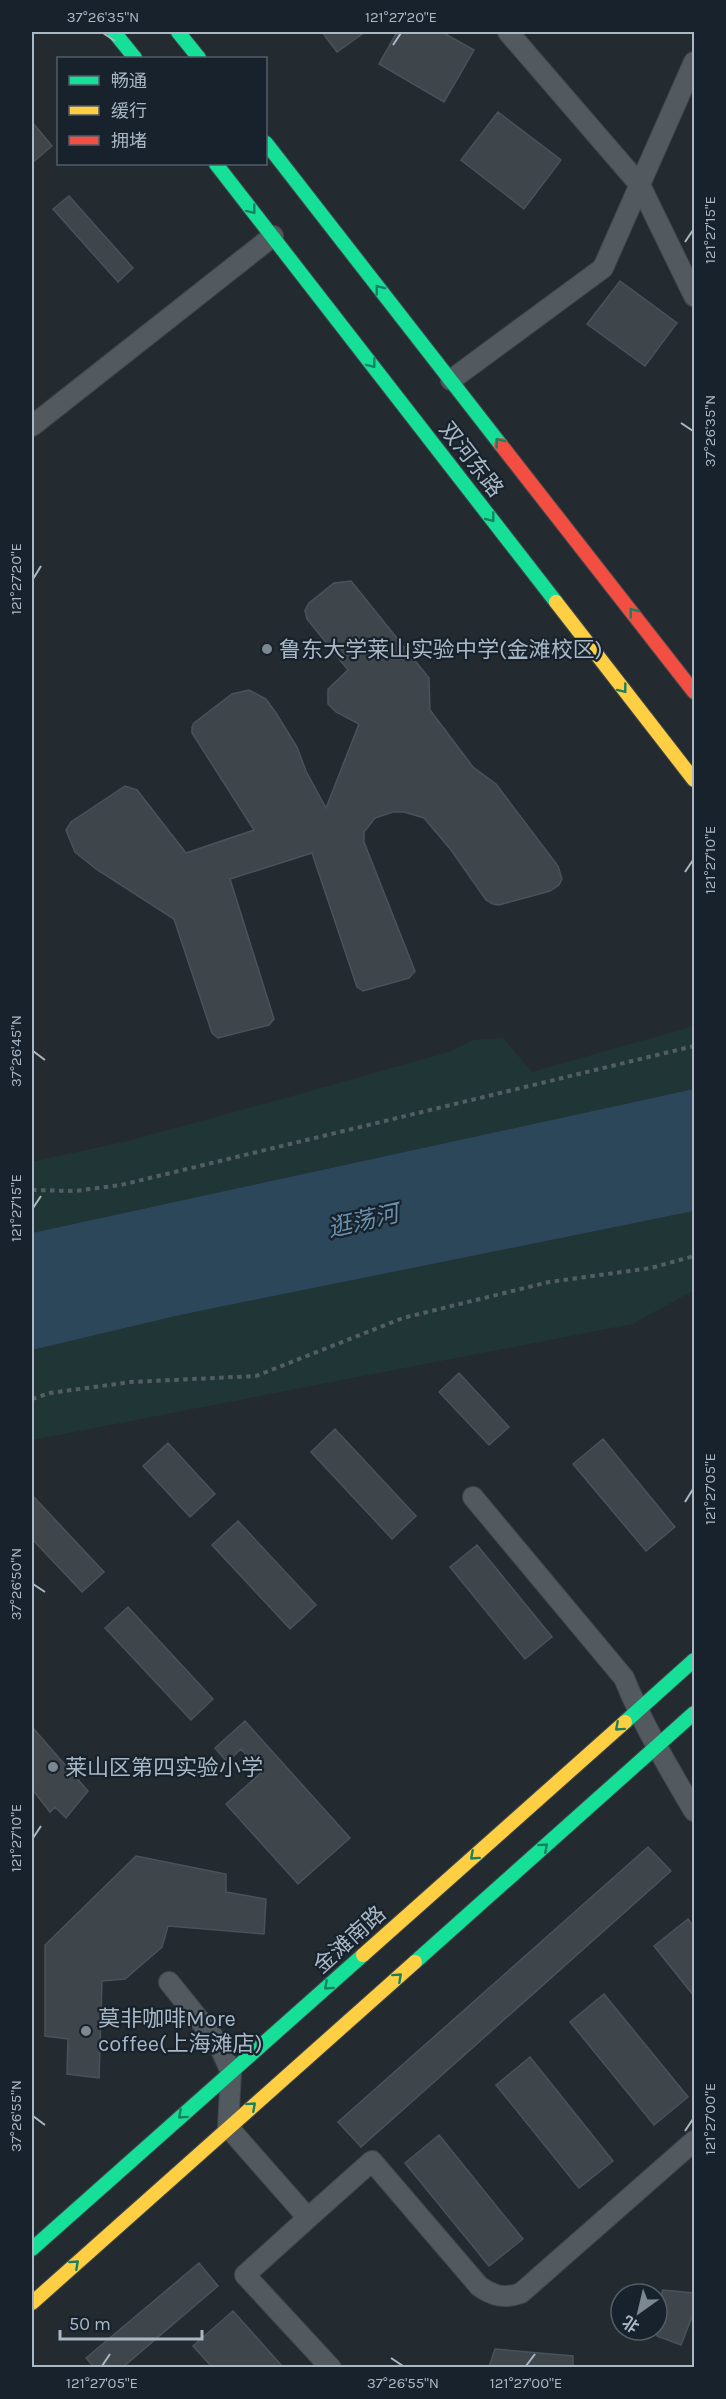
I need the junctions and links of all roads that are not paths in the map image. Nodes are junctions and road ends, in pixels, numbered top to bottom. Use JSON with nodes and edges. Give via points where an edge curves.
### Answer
{"nodes":[{"id":1,"x":114,"y":32,"type":"edge"},
{"id":2,"x":178,"y":32,"type":"edge"},
{"id":3,"x":508,"y":32,"type":"edge"},
{"id":4,"x":134,"y":57,"type":"edge"},
{"id":5,"x":198,"y":57,"type":"edge"},
{"id":6,"x":694,"y":62,"type":"edge"},
{"id":7,"x":267,"y":144,"type":"edge"},
{"id":8,"x":217,"y":165,"type":"edge"},
{"id":9,"x":640,"y":185,"type":"junction"},
{"id":10,"x":273,"y":236,"type":"junction"},
{"id":11,"x":694,"y":296,"type":"edge"},
{"id":12,"x":451,"y":380,"type":"junction"},
{"id":13,"x":32,"y":426,"type":"edge"},
{"id":14,"x":694,"y":692,"type":"edge"},
{"id":15,"x":694,"y":780,"type":"edge"},
{"id":16,"x":473,"y":1497,"type":"dead end"},
{"id":17,"x":694,"y":1660,"type":"edge"},
{"id":18,"x":637,"y":1711,"type":"junction"},
{"id":19,"x":694,"y":1713,"type":"edge"},
{"id":20,"x":656,"y":1748,"type":"junction"},
{"id":21,"x":694,"y":1811,"type":"edge"},
{"id":22,"x":169,"y":1982,"type":"dead end"},
{"id":23,"x":231,"y":2072,"type":"junction"},
{"id":24,"x":228,"y":2127,"type":"junction"},
{"id":25,"x":694,"y":2141,"type":"edge"},
{"id":26,"x":308,"y":2218,"type":"junction"},
{"id":27,"x":32,"y":2249,"type":"edge"},
{"id":28,"x":32,"y":2302,"type":"edge"},
{"id":29,"x":332,"y":2367,"type":"edge"}],
"edges":[{"from":1,"to":4,"type":"street"},
{"from":2,"to":5,"type":"street"},
{"from":3,"to":9,"type":"street"},
{"from":6,"to":9,"type":"street"},
{"from":12,"to":7,"type":"street","name":"双河东路","one_way":true},
{"from":8,"to":10,"type":"street","name":"双河东路","one_way":true},
{"from":9,"to":11,"type":"street"},
{"from":9,"to":12,"type":"street","via":[[603,268]]},
{"from":10,"to":13,"type":"street"},
{"from":10,"to":15,"type":"street","name":"双河东路","one_way":true},
{"from":14,"to":12,"type":"street","name":"双河东路","one_way":true},
{"from":16,"to":18,"type":"street","via":[[624,1677]]},
{"from":17,"to":18,"type":"street","name":"金滩南路"},
{"from":18,"to":20,"type":"street"},
{"from":18,"to":23,"type":"street","name":"金滩南路","one_way":true},
{"from":19,"to":20,"type":"street"},
{"from":20,"to":21,"type":"street"},
{"from":24,"to":20,"type":"street","one_way":true},
{"from":22,"to":23,"type":"street","via":[[218,2043]]},
{"from":23,"to":24,"type":"street"},
{"from":23,"to":27,"type":"street","name":"金滩南路","one_way":true},
{"from":24,"to":26,"type":"street"},
{"from":28,"to":24,"type":"street","one_way":true},
{"from":25,"to":26,"type":"street","via":[[521,2293],[510,2297],[497,2296],[479,2286],[372,2161]]},
{"from":26,"to":29,"type":"street","via":[[245,2274]]}]}
